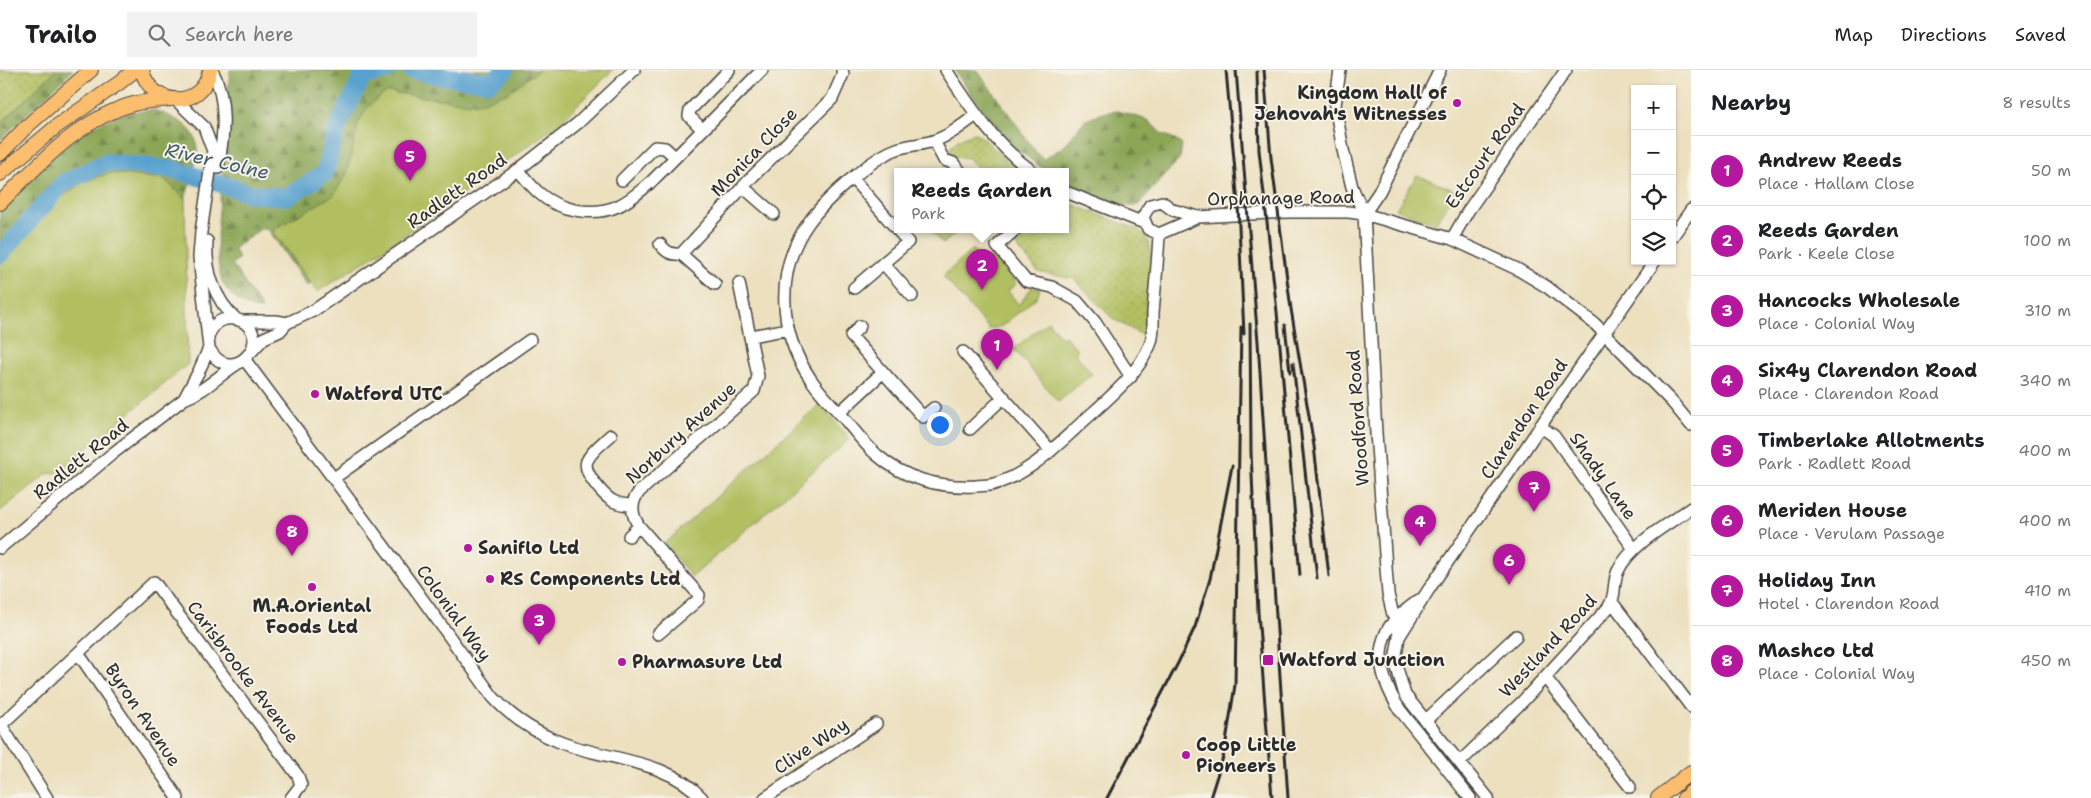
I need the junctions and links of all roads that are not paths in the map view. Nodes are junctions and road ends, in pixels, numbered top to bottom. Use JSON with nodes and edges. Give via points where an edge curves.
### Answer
{"nodes":[{"id":1,"x":91,"y":70,"type":"edge"},
{"id":2,"x":134,"y":70,"type":"edge"},
{"id":3,"x":142,"y":70,"type":"edge"},
{"id":4,"x":211,"y":70,"type":"edge"},
{"id":5,"x":634,"y":70,"type":"edge"},
{"id":6,"x":729,"y":70,"type":"edge"},
{"id":7,"x":761,"y":70,"type":"edge"},
{"id":8,"x":842,"y":70,"type":"edge"},
{"id":9,"x":946,"y":70,"type":"edge"},
{"id":10,"x":1340,"y":70,"type":"edge"},
{"id":11,"x":1440,"y":70,"type":"edge"},
{"id":12,"x":1566,"y":70,"type":"edge"},
{"id":13,"x":174,"y":100,"type":"junction"},
{"id":14,"x":976,"y":115,"type":"junction"},
{"id":15,"x":702,"y":129,"type":"junction"},
{"id":16,"x":934,"y":141,"type":"junction"},
{"id":17,"x":0,"y":154,"type":"edge"},
{"id":18,"x":675,"y":157,"type":"junction"},
{"id":19,"x":216,"y":160,"type":"junction"},
{"id":20,"x":958,"y":168,"type":"edge"},
{"id":21,"x":1028,"y":168,"type":"edge"},
{"id":22,"x":518,"y":170,"type":"junction"},
{"id":23,"x":0,"y":174,"type":"edge"},
{"id":24,"x":853,"y":179,"type":"junction"},
{"id":25,"x":622,"y":180,"type":"dead end"},
{"id":26,"x":743,"y":187,"type":"junction"},
{"id":27,"x":1069,"y":193,"type":"edge"},
{"id":28,"x":0,"y":203,"type":"edge"},
{"id":29,"x":1145,"y":210,"type":"junction"},
{"id":30,"x":1173,"y":210,"type":"junction"},
{"id":31,"x":1691,"y":210,"type":"edge"},
{"id":32,"x":208,"y":212,"type":"junction"},
{"id":33,"x":1118,"y":212,"type":"junction"},
{"id":34,"x":774,"y":214,"type":"dead end"},
{"id":35,"x":1364,"y":214,"type":"junction"},
{"id":36,"x":1198,"y":218,"type":"junction"},
{"id":37,"x":1144,"y":223,"type":"junction"},
{"id":38,"x":894,"y":226,"type":"edge"},
{"id":39,"x":1172,"y":227,"type":"junction"},
{"id":40,"x":1676,"y":231,"type":"edge"},
{"id":41,"x":900,"y":233,"type":"edge"},
{"id":42,"x":1012,"y":233,"type":"edge"},
{"id":43,"x":1160,"y":234,"type":"junction"},
{"id":44,"x":1452,"y":239,"type":"junction"},
{"id":45,"x":660,"y":244,"type":"dead end"},
{"id":46,"x":681,"y":254,"type":"junction"},
{"id":47,"x":883,"y":263,"type":"junction"},
{"id":48,"x":1652,"y":265,"type":"edge"},
{"id":49,"x":739,"y":283,"type":"dead end"},
{"id":50,"x":715,"y":284,"type":"dead end"},
{"id":51,"x":854,"y":288,"type":"dead end"},
{"id":52,"x":912,"y":296,"type":"dead end"},
{"id":53,"x":239,"y":320,"type":"junction"},
{"id":54,"x":287,"y":323,"type":"junction"},
{"id":55,"x":860,"y":326,"type":"dead end"},
{"id":56,"x":788,"y":329,"type":"junction"},
{"id":57,"x":1603,"y":334,"type":"junction"},
{"id":58,"x":751,"y":336,"type":"junction"},
{"id":59,"x":530,"y":340,"type":"dead end"},
{"id":60,"x":208,"y":342,"type":"junction"},
{"id":61,"x":964,"y":352,"type":"dead end"},
{"id":62,"x":244,"y":359,"type":"junction"},
{"id":63,"x":882,"y":373,"type":"junction"},
{"id":64,"x":1131,"y":377,"type":"junction"},
{"id":65,"x":1004,"y":397,"type":"junction"},
{"id":66,"x":184,"y":399,"type":"junction"},
{"id":67,"x":934,"y":408,"type":"dead end"},
{"id":68,"x":839,"y":414,"type":"junction"},
{"id":69,"x":1540,"y":426,"type":"junction"},
{"id":70,"x":1691,"y":426,"type":"edge"},
{"id":71,"x":970,"y":429,"type":"dead end"},
{"id":72,"x":611,"y":435,"type":"dead end"},
{"id":73,"x":1051,"y":451,"type":"junction"},
{"id":74,"x":334,"y":478,"type":"junction"},
{"id":75,"x":632,"y":505,"type":"junction"},
{"id":76,"x":1691,"y":508,"type":"edge"},
{"id":77,"x":639,"y":526,"type":"junction"},
{"id":78,"x":629,"y":536,"type":"dead end"},
{"id":79,"x":0,"y":548,"type":"edge"},
{"id":80,"x":1634,"y":549,"type":"junction"},
{"id":81,"x":1388,"y":594,"type":"junction"},
{"id":82,"x":1423,"y":598,"type":"junction"},
{"id":83,"x":1612,"y":602,"type":"junction"},
{"id":84,"x":1408,"y":608,"type":"junction"},
{"id":85,"x":1397,"y":619,"type":"junction"},
{"id":86,"x":658,"y":634,"type":"dead end"},
{"id":87,"x":1516,"y":636,"type":"dead end"},
{"id":88,"x":1399,"y":638,"type":"junction"},
{"id":89,"x":78,"y":653,"type":"junction"},
{"id":90,"x":1545,"y":677,"type":"junction"},
{"id":91,"x":1691,"y":707,"type":"edge"},
{"id":92,"x":1425,"y":721,"type":"junction"},
{"id":93,"x":876,"y":724,"type":"dead end"},
{"id":94,"x":0,"y":725,"type":"edge"},
{"id":95,"x":1460,"y":762,"type":"junction"},
{"id":96,"x":1691,"y":772,"type":"edge"},
{"id":97,"x":1630,"y":787,"type":"dead end"},
{"id":98,"x":1691,"y":792,"type":"edge"},
{"id":99,"x":47,"y":798,"type":"edge"},
{"id":100,"x":178,"y":798,"type":"edge"},
{"id":101,"x":291,"y":798,"type":"edge"},
{"id":102,"x":702,"y":798,"type":"edge"},
{"id":103,"x":764,"y":798,"type":"edge"},
{"id":104,"x":1470,"y":798,"type":"edge"},
{"id":105,"x":1488,"y":798,"type":"edge"},
{"id":106,"x":1658,"y":798,"type":"edge"},
{"id":107,"x":1684,"y":798,"type":"edge"}],
"edges":[{"from":1,"to":17,"type":"main road"},
{"from":2,"to":23,"type":"main road","via":[[57,126]]},
{"from":3,"to":13,"type":"main road","via":[[149,87],[157,94]]},
{"from":4,"to":13,"type":"main road","via":[[196,94]]},
{"from":4,"to":19,"type":"street","via":[[219,83],[224,114]]},
{"from":5,"to":22,"type":"street","name":"Radlett Road","via":[[578,123]]},
{"from":6,"to":15,"type":"street","via":[[690,110],[689,116]]},
{"from":7,"to":15,"type":"street"},
{"from":8,"to":26,"type":"street","name":"Monica Close","via":[[832,99]]},
{"from":9,"to":14,"type":"street"},
{"from":10,"to":35,"type":"street","via":[[1335,105],[1352,187]]},
{"from":11,"to":35,"type":"street"},
{"from":12,"to":44,"type":"street","name":"Estcourt Road"},
{"from":13,"to":19,"type":"street","via":[[204,127]]},
{"from":13,"to":28,"type":"main road","via":[[136,103],[96,121],[57,149]]},
{"from":14,"to":16,"type":"street"},
{"from":14,"to":21,"type":"street","via":[[1006,149]]},
{"from":15,"to":18,"type":"street"},
{"from":16,"to":20,"type":"street","via":[[944,160]]},
{"from":16,"to":24,"type":"street","via":[[885,154]]},
{"from":18,"to":22,"type":"street","via":[[626,202],[594,211],[555,204],[539,193]]},
{"from":18,"to":25,"type":"street","via":[[662,146],[655,147]]},
{"from":19,"to":32,"type":"street"},
{"from":22,"to":54,"type":"street","name":"Radlett Road","via":[[313,311]]},
{"from":24,"to":38,"type":"street"},
{"from":24,"to":56,"type":"street","via":[[822,206],[794,248],[784,288]]},
{"from":26,"to":34,"type":"street"},
{"from":26,"to":46,"type":"street","name":"Monica Close"},
{"from":27,"to":33,"type":"street","name":"Orphanage Road"},
{"from":29,"to":30,"type":"street","name":"Orphanage Road","via":[[1162,202]]},
{"from":29,"to":33,"type":"street","name":"Orphanage Road"},
{"from":29,"to":37,"type":"street"},
{"from":30,"to":36,"type":"street","name":"Orphanage Road"},
{"from":30,"to":39,"type":"street"},
{"from":31,"to":40,"type":"street"},
{"from":32,"to":53,"type":"street","via":[[208,267],[217,294]]},
{"from":32,"to":60,"type":"street","via":[[199,258]]},
{"from":33,"to":37,"type":"street","name":"Orphanage Road"},
{"from":35,"to":36,"type":"street","name":"Orphanage Road","via":[[1288,212]]},
{"from":35,"to":44,"type":"street","name":"Orphanage Road"},
{"from":35,"to":81,"type":"street","name":"Woodford Road"},
{"from":36,"to":39,"type":"street","name":"Orphanage Road"},
{"from":37,"to":43,"type":"street","name":"Orphanage Road","via":[[1148,229]]},
{"from":39,"to":43,"type":"street","name":"Orphanage Road"},
{"from":41,"to":47,"type":"street","via":[[908,242]]},
{"from":42,"to":64,"type":"street","via":[[997,246],[1026,281],[1052,287],[1077,301],[1095,322]]},
{"from":43,"to":64,"type":"street","via":[[1151,343]]},
{"from":44,"to":57,"type":"street","name":"Orphanage Road","via":[[1517,269],[1547,287],[1595,324]]},
{"from":45,"to":46,"type":"street","via":[[665,251]]},
{"from":46,"to":50,"type":"street"},
{"from":47,"to":51,"type":"street"},
{"from":47,"to":52,"type":"street"},
{"from":48,"to":57,"type":"street","name":"Clarendon Road"},
{"from":49,"to":58,"type":"street","name":"Norbury Avenue"},
{"from":53,"to":54,"type":"street","name":"Radlett Road"},
{"from":53,"to":60,"type":"street","via":[[222,320],[215,324]]},
{"from":53,"to":62,"type":"street","via":[[248,326],[254,339]]},
{"from":54,"to":62,"type":"street","name":"Radlett Road","via":[[280,331],[264,338]]},
{"from":55,"to":63,"type":"street","via":[[851,336]]},
{"from":56,"to":58,"type":"street"},
{"from":56,"to":68,"type":"street","via":[[799,360]]},
{"from":57,"to":69,"type":"street","name":"Clarendon Road"},
{"from":57,"to":70,"type":"street","name":"Orphanage Road","via":[[1672,402]]},
{"from":58,"to":75,"type":"street","name":"Norbury Avenue","via":[[758,376],[754,391],[640,490]]},
{"from":59,"to":74,"type":"street"},
{"from":60,"to":62,"type":"street","via":[[213,356],[220,362],[228,364]]},
{"from":60,"to":66,"type":"street","name":"Radlett Road","via":[[200,371]]},
{"from":61,"to":65,"type":"street"},
{"from":62,"to":66,"type":"street","name":"Radlett Road","via":[[197,394]]},
{"from":62,"to":74,"type":"street","name":"Colonial Way"},
{"from":63,"to":67,"type":"street","via":[[923,418]]},
{"from":63,"to":68,"type":"street"},
{"from":64,"to":73,"type":"street"},
{"from":65,"to":71,"type":"street"},
{"from":65,"to":73,"type":"street"},
{"from":66,"to":79,"type":"street","name":"Radlett Road","via":[[112,454]]},
{"from":68,"to":73,"type":"street","via":[[878,456],[916,478],[953,487],[995,490]]},
{"from":69,"to":80,"type":"street","name":"Shady Lane","via":[[1554,436]]},
{"from":69,"to":82,"type":"street","name":"Clarendon Road"},
{"from":72,"to":75,"type":"street","via":[[585,466],[604,495],[613,501]]},
{"from":74,"to":102,"type":"street","name":"Colonial Way","via":[[506,711],[538,732],[563,743],[668,774],[692,786]]},
{"from":75,"to":77,"type":"street","name":"Norbury Avenue"},
{"from":76,"to":80,"type":"street","name":"Westland Road"},
{"from":77,"to":78,"type":"street"},
{"from":77,"to":86,"type":"street","name":"Norbury Avenue","via":[[699,595],[698,600]]},
{"from":80,"to":83,"type":"street","name":"Westland Road","via":[[1616,574]]},
{"from":81,"to":84,"type":"street","via":[[1402,607]]},
{"from":81,"to":85,"type":"street","name":"Woodford Road"},
{"from":82,"to":84,"type":"street"},
{"from":82,"to":88,"type":"street","name":"Clarendon Road"},
{"from":83,"to":90,"type":"street","name":"Westland Road"},
{"from":83,"to":91,"type":"street"},
{"from":84,"to":85,"type":"street"},
{"from":85,"to":88,"type":"street","name":"Woodford Road"},
{"from":85,"to":104,"type":"street","via":[[1386,633],[1382,649],[1382,669],[1390,694]]},
{"from":87,"to":92,"type":"street"},
{"from":88,"to":92,"type":"street","via":[[1395,661],[1400,680],[1405,695]]},
{"from":89,"to":94,"type":"street"},
{"from":89,"to":100,"type":"street","name":"Byron Avenue"},
{"from":89,"to":101,"type":"street","name":"Carisbrooke Avenue","via":[[154,582],[298,776],[301,785]]},
{"from":90,"to":95,"type":"street","name":"Westland Road"},
{"from":90,"to":97,"type":"street"},
{"from":92,"to":95,"type":"street"},
{"from":93,"to":103,"type":"street","name":"Clive Way"},
{"from":94,"to":99,"type":"street"},
{"from":95,"to":105,"type":"street"},
{"from":96,"to":106,"type":"main road"},
{"from":98,"to":107,"type":"main road"}]}
